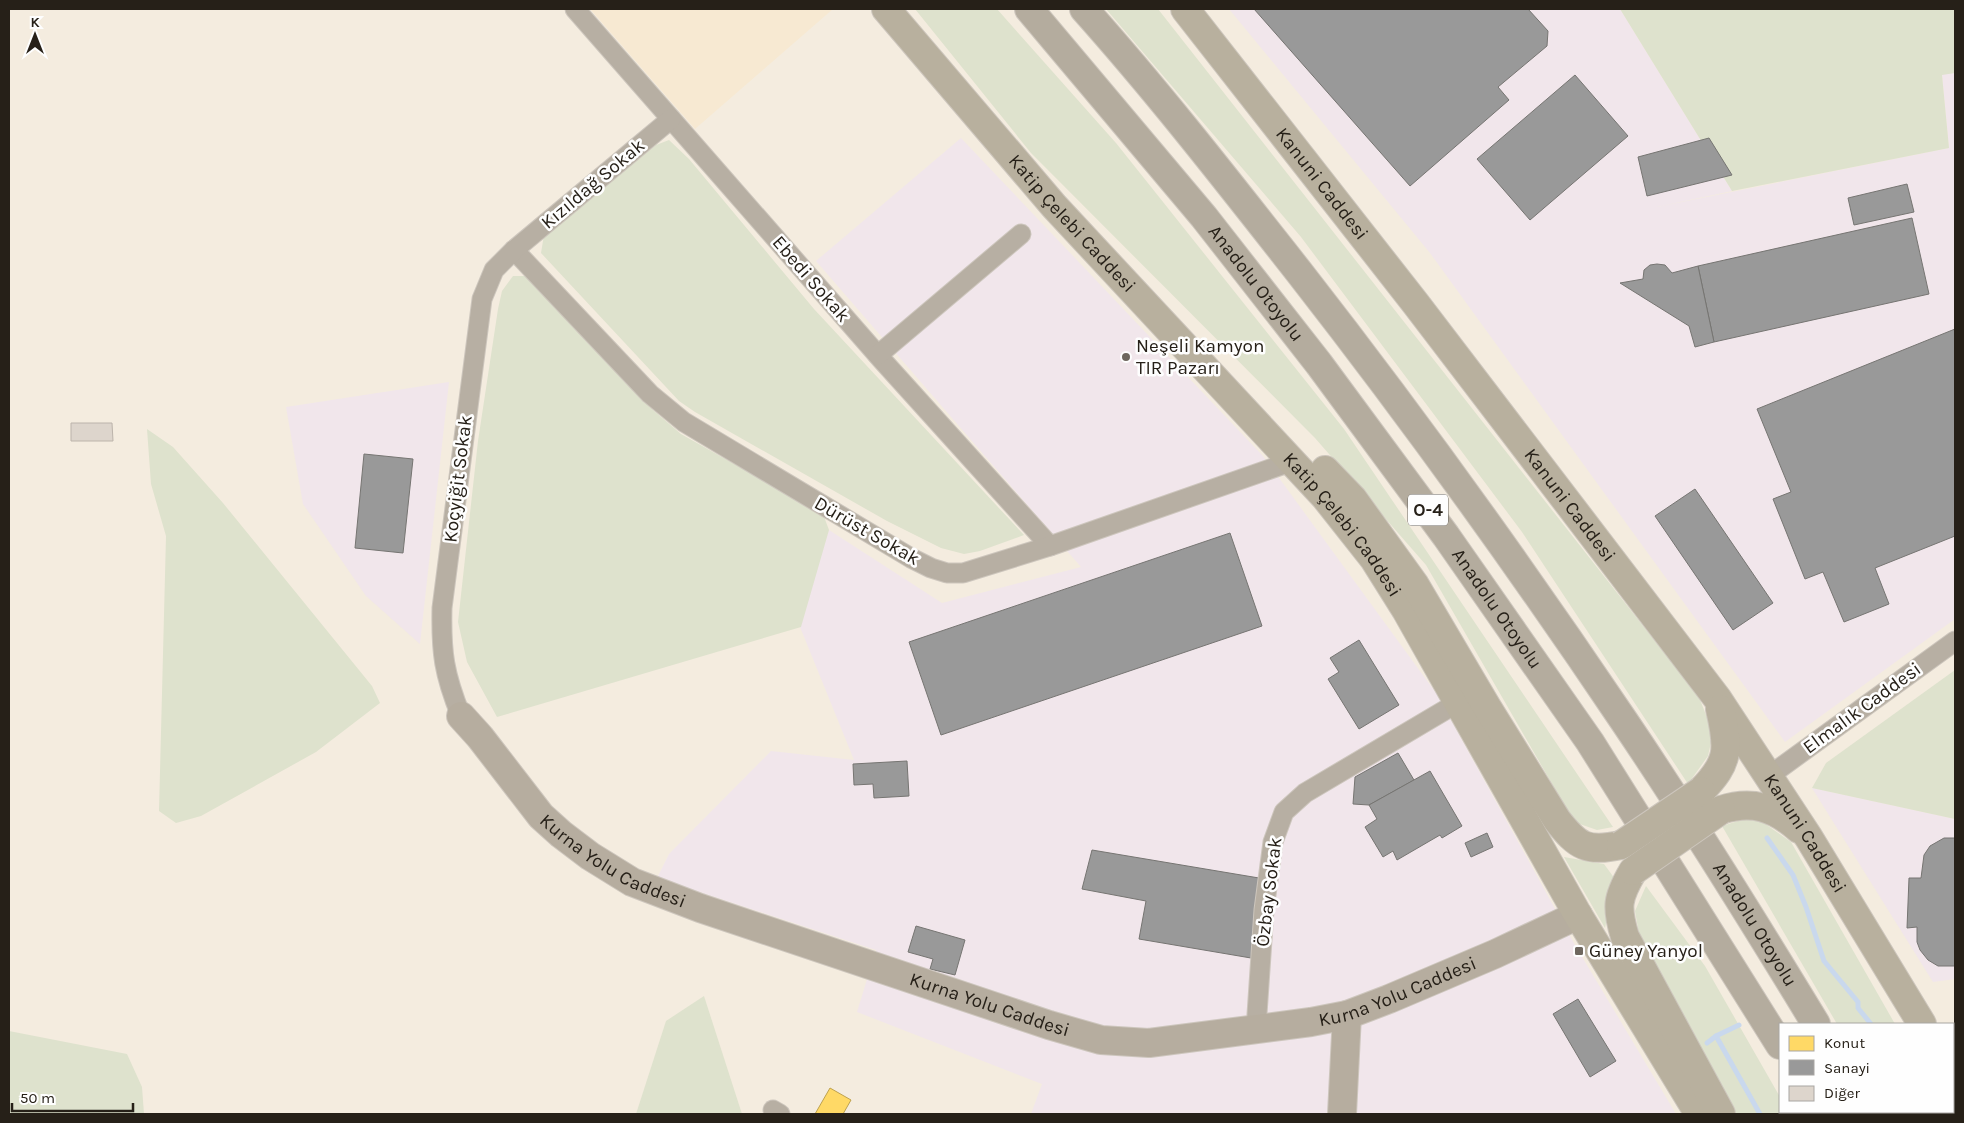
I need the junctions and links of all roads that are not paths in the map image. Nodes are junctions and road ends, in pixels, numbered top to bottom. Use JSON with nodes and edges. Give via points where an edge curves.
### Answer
{"nodes":[{"id":1,"x":575,"y":9,"type":"edge"},
{"id":2,"x":886,"y":9,"type":"edge"},
{"id":3,"x":1029,"y":9,"type":"edge"},
{"id":4,"x":1084,"y":9,"type":"edge"},
{"id":5,"x":1185,"y":9,"type":"edge"},
{"id":6,"x":671,"y":119,"type":"junction"},
{"id":7,"x":1054,"y":206,"type":"junction"},
{"id":8,"x":1022,"y":234,"type":"dead end"},
{"id":9,"x":514,"y":250,"type":"junction"},
{"id":10,"x":878,"y":355,"type":"junction"},
{"id":11,"x":1293,"y":461,"type":"junction"},
{"id":12,"x":1050,"y":546,"type":"junction"},
{"id":13,"x":1955,"y":640,"type":"edge"},
{"id":14,"x":1717,"y":698,"type":"junction"},
{"id":15,"x":1457,"y":703,"type":"junction"},
{"id":16,"x":461,"y":716,"type":"joint"},
{"id":17,"x":1770,"y":776,"type":"junction"},
{"id":18,"x":1810,"y":838,"type":"junction"},
{"id":19,"x":1578,"y":915,"type":"junction"},
{"id":20,"x":1347,"y":1015,"type":"junction"},
{"id":21,"x":1815,"y":1023,"type":"edge"},
{"id":22,"x":1921,"y":1023,"type":"edge"},
{"id":23,"x":1256,"y":1029,"type":"junction"},
{"id":24,"x":1779,"y":1044,"type":"edge"},
{"id":25,"x":1342,"y":1114,"type":"edge"},
{"id":26,"x":1699,"y":1114,"type":"edge"},
{"id":27,"x":1721,"y":1114,"type":"edge"}],
"edges":[{"from":1,"to":6,"type":"street","name":"Ebedi Sokak"},
{"from":2,"to":7,"type":"main road","name":"Katip Çelebi Caddesi"},
{"from":3,"to":24,"type":"highway","name":"Anadolu Otoyolu","number":"O-4","via":[[1204,217],[1319,364],[1446,536],[1590,742]]},
{"from":4,"to":21,"type":"highway","name":"Anadolu Otoyolu","number":"O-4","via":[[1240,197],[1345,331],[1494,532],[1625,722]]},
{"from":5,"to":14,"type":"main road","name":"Kanuni Caddesi","via":[[1416,304]]},
{"from":6,"to":9,"type":"street","name":"Kızıldağ Sokak"},
{"from":6,"to":10,"type":"street","name":"Ebedi Sokak"},
{"from":7,"to":11,"type":"main road","name":"Katip Çelebi Caddesi"},
{"from":7,"to":14,"type":"main road","bridge":true,"via":[[1264,405],[1353,499],[1415,585],[1569,836],[1582,845],[1602,849],[1621,845],[1700,791],[1723,765],[1725,729]]},
{"from":8,"to":10,"type":"street"},
{"from":9,"to":12,"type":"street","name":"Dürüst Sokak","via":[[650,394],[672,412],[911,558],[931,568],[963,572]]},
{"from":9,"to":16,"type":"street","name":"Koçyiğit Sokak","via":[[494,270],[482,299],[442,608],[442,655]]},
{"from":10,"to":12,"type":"street","name":"Ebedi Sokak"},
{"from":11,"to":12,"type":"street","name":"Dürüst Sokak"},
{"from":11,"to":15,"type":"main road","name":"Katip Çelebi Caddesi","via":[[1374,558]]},
{"from":13,"to":17,"type":"street","name":"Elmalık Caddesi"},
{"from":14,"to":17,"type":"main road","name":"Kanuni Caddesi"},
{"from":15,"to":19,"type":"main road","name":"Katip Çelebi Caddesi"},
{"from":15,"to":23,"type":"street","name":"Özbay Sokak","via":[[1305,793],[1284,812],[1270,858]]},
{"from":16,"to":23,"type":"street","name":"Kurna Yolu Caddesi","via":[[541,816],[561,834],[610,869],[665,896],[1101,1040],[1150,1043]]},
{"from":17,"to":18,"type":"main road","name":"Kanuni Caddesi"},
{"from":18,"to":22,"type":"main road","name":"Kanuni Caddesi"},
{"from":18,"to":27,"type":"main road","bridge":true,"via":[[1774,812],[1755,805],[1737,805],[1721,810],[1633,871],[1622,889],[1619,903],[1625,937]]},
{"from":19,"to":20,"type":"street","name":"Kurna Yolu Caddesi","via":[[1495,954]]},
{"from":19,"to":26,"type":"main road","name":"Katip Çelebi Caddesi"},
{"from":20,"to":23,"type":"street","name":"Kurna Yolu Caddesi"},
{"from":20,"to":25,"type":"street"}]}
